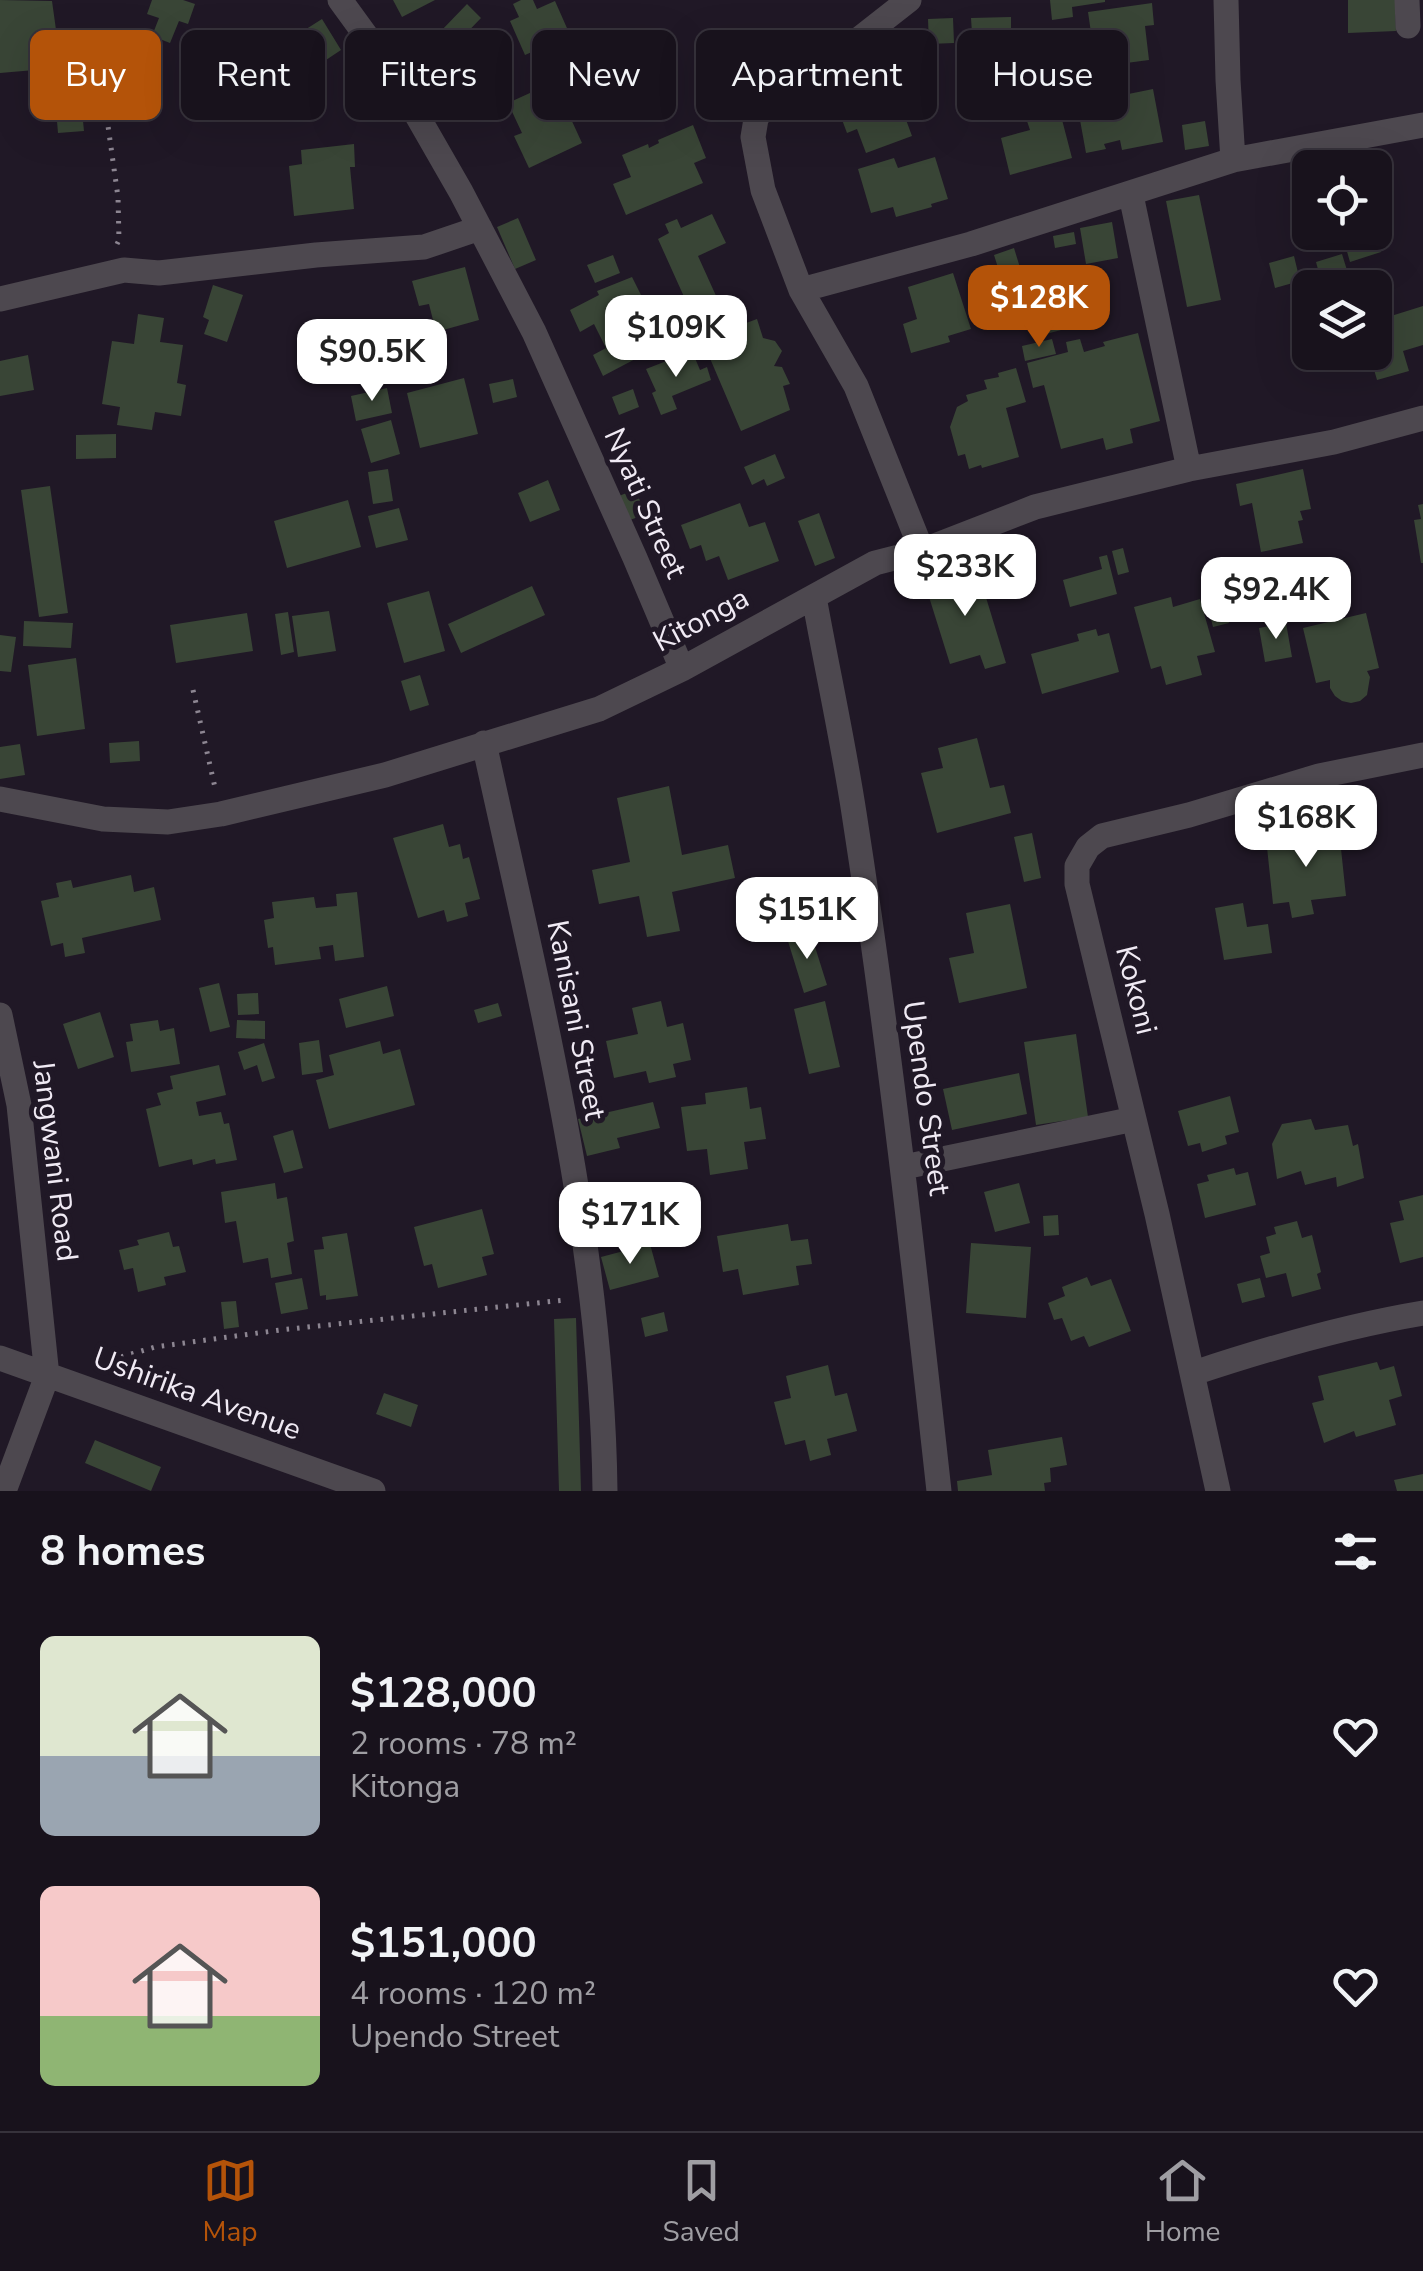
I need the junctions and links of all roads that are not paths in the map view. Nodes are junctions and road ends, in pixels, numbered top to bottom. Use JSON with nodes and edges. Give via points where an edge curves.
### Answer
{"nodes":[{"id":1,"x":340,"y":0,"type":"edge"},
{"id":2,"x":909,"y":0,"type":"edge"},
{"id":3,"x":1226,"y":0,"type":"edge"},
{"id":4,"x":1423,"y":125,"type":"edge"},
{"id":5,"x":1234,"y":160,"type":"junction"},
{"id":6,"x":1131,"y":195,"type":"junction"},
{"id":7,"x":480,"y":228,"type":"junction"},
{"id":8,"x":802,"y":290,"type":"junction"},
{"id":9,"x":0,"y":299,"type":"edge"},
{"id":10,"x":1423,"y":418,"type":"edge"},
{"id":11,"x":1188,"y":469,"type":"junction"},
{"id":12,"x":922,"y":550,"type":"junction"},
{"id":13,"x":814,"y":596,"type":"junction"},
{"id":14,"x":682,"y":669,"type":"junction"},
{"id":15,"x":484,"y":743,"type":"junction"},
{"id":16,"x":1423,"y":755,"type":"edge"},
{"id":17,"x":0,"y":798,"type":"edge"},
{"id":18,"x":0,"y":1016,"type":"edge"},
{"id":19,"x":1134,"y":1118,"type":"junction"},
{"id":20,"x":904,"y":1166,"type":"junction"},
{"id":21,"x":1423,"y":1313,"type":"edge"},
{"id":22,"x":0,"y":1358,"type":"edge"},
{"id":23,"x":1194,"y":1373,"type":"junction"},
{"id":24,"x":47,"y":1376,"type":"junction"},
{"id":25,"x":4,"y":1491,"type":"edge"},
{"id":26,"x":373,"y":1491,"type":"edge"},
{"id":27,"x":605,"y":1491,"type":"edge"},
{"id":28,"x":939,"y":1491,"type":"edge"},
{"id":29,"x":1218,"y":1491,"type":"edge"}],
"edges":[{"from":1,"to":7,"type":"street","name":"Nyati Street","via":[[391,70]]},
{"from":2,"to":8,"type":"street","via":[[840,54],[778,90],[756,119],[763,190]]},
{"from":3,"to":5,"type":"street"},
{"from":4,"to":5,"type":"street"},
{"from":5,"to":6,"type":"street"},
{"from":6,"to":8,"type":"street"},
{"from":6,"to":11,"type":"street"},
{"from":7,"to":9,"type":"street","via":[[424,247],[124,270]]},
{"from":7,"to":14,"type":"street","name":"Nyati Street","via":[[534,332]]},
{"from":8,"to":12,"type":"street","via":[[856,386]]},
{"from":10,"to":11,"type":"street","name":"Kitonga"},
{"from":11,"to":12,"type":"street","name":"Kitonga","via":[[1036,507]]},
{"from":12,"to":13,"type":"street","name":"Kitonga","via":[[875,564]]},
{"from":13,"to":14,"type":"street","name":"Kitonga"},
{"from":13,"to":20,"type":"street","name":"Upendo Street","via":[[854,811]]},
{"from":14,"to":15,"type":"street","name":"Kitonga","via":[[600,710]]},
{"from":15,"to":17,"type":"street","name":"Kitonga","via":[[385,776],[168,822],[103,819]]},
{"from":15,"to":27,"type":"street","name":"Kanisani Street","via":[[586,1246]]},
{"from":16,"to":19,"type":"street","name":"Kokoni","via":[[1318,776],[1102,836],[1088,847],[1077,866],[1077,884]]},
{"from":18,"to":24,"type":"street","name":"Jangwani Road","via":[[20,1105]]},
{"from":19,"to":20,"type":"street"},
{"from":19,"to":23,"type":"street","name":"Kokoni"},
{"from":20,"to":28,"type":"street","name":"Upendo Street"},
{"from":21,"to":23,"type":"street","via":[[1336,1330]]},
{"from":22,"to":24,"type":"street","name":"Ushirika Avenue"},
{"from":23,"to":29,"type":"street","name":"Kokoni"},
{"from":24,"to":25,"type":"street"},
{"from":24,"to":26,"type":"street","name":"Ushirika Avenue"}]}
